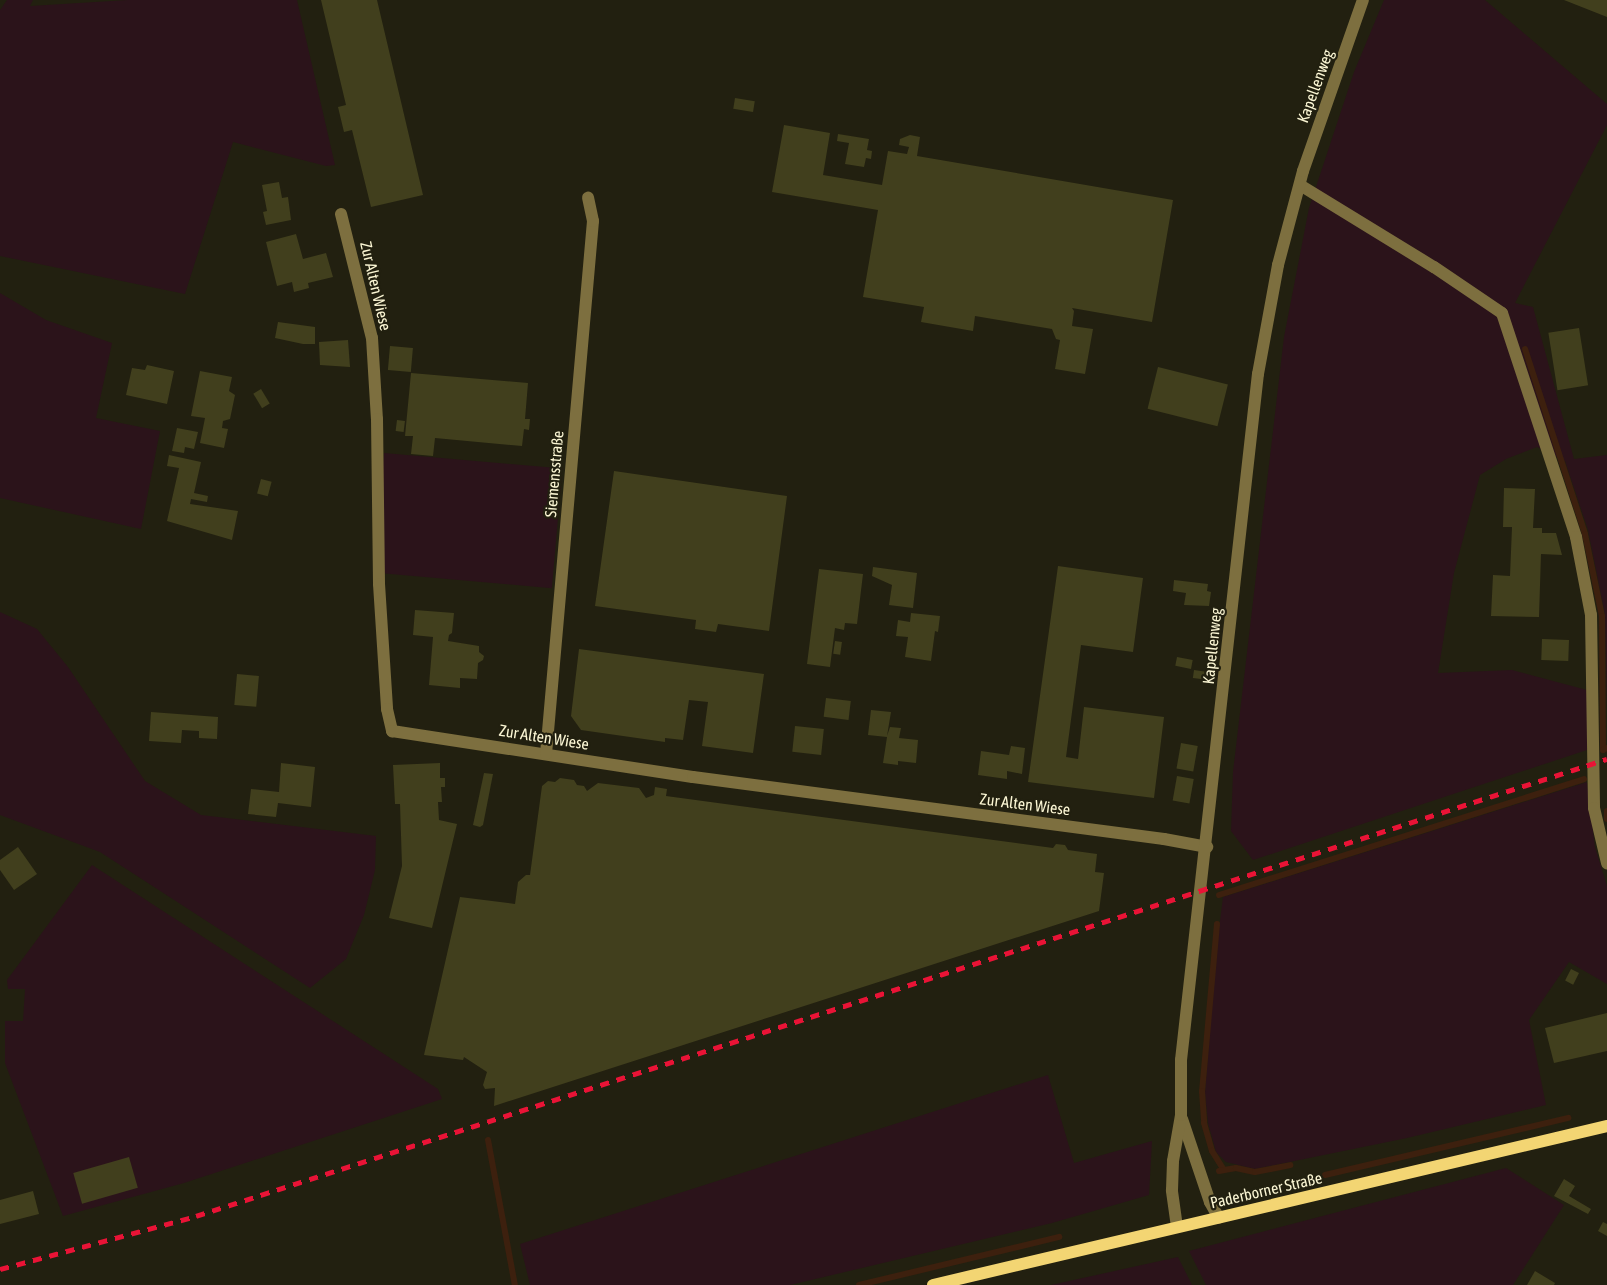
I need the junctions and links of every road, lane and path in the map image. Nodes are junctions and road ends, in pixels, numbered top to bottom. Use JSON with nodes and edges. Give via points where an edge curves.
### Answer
{"nodes":[{"id":1,"x":1363,"y":0,"type":"edge"},
{"id":2,"x":1300,"y":185,"type":"junction"},
{"id":3,"x":588,"y":198,"type":"dead end"},
{"id":4,"x":341,"y":214,"type":"dead end"},
{"id":5,"x":546,"y":754,"type":"junction"},
{"id":6,"x":1207,"y":847,"type":"junction"},
{"id":7,"x":1607,"y":863,"type":"edge"},
{"id":8,"x":1181,"y":1115,"type":"junction"},
{"id":9,"x":1607,"y":1126,"type":"edge"},
{"id":10,"x":1219,"y":1218,"type":"junction"},
{"id":11,"x":1177,"y":1227,"type":"junction"},
{"id":12,"x":933,"y":1285,"type":"edge"}],
"edges":[{"from":1,"to":2,"type":"street","name":"Kapellenweg"},
{"from":2,"to":6,"type":"street","name":"Kapellenweg","via":[[1278,265],[1258,374]]},
{"from":2,"to":7,"type":"street","via":[[1502,313],[1576,537],[1587,593],[1591,615],[1594,808]]},
{"from":3,"to":5,"type":"street","name":"Siemensstraße","via":[[593,221]]},
{"from":4,"to":5,"type":"street","name":"Zur Alten Wiese","via":[[372,338],[379,584],[387,709],[392,731]]},
{"from":5,"to":6,"type":"street","name":"Zur Alten Wiese"},
{"from":6,"to":8,"type":"street","name":"Kapellenweg","via":[[1181,1060]]},
{"from":8,"to":10,"type":"street","name":"Kapellenweg"},
{"from":8,"to":11,"type":"street","name":"Kapellenweg","via":[[1173,1161]]},
{"from":9,"to":10,"type":"main road","name":"Paderborner Straße"},
{"from":10,"to":11,"type":"main road","name":"Paderborner Straße"},
{"from":11,"to":12,"type":"main road","name":"Paderborner Straße"}]}
